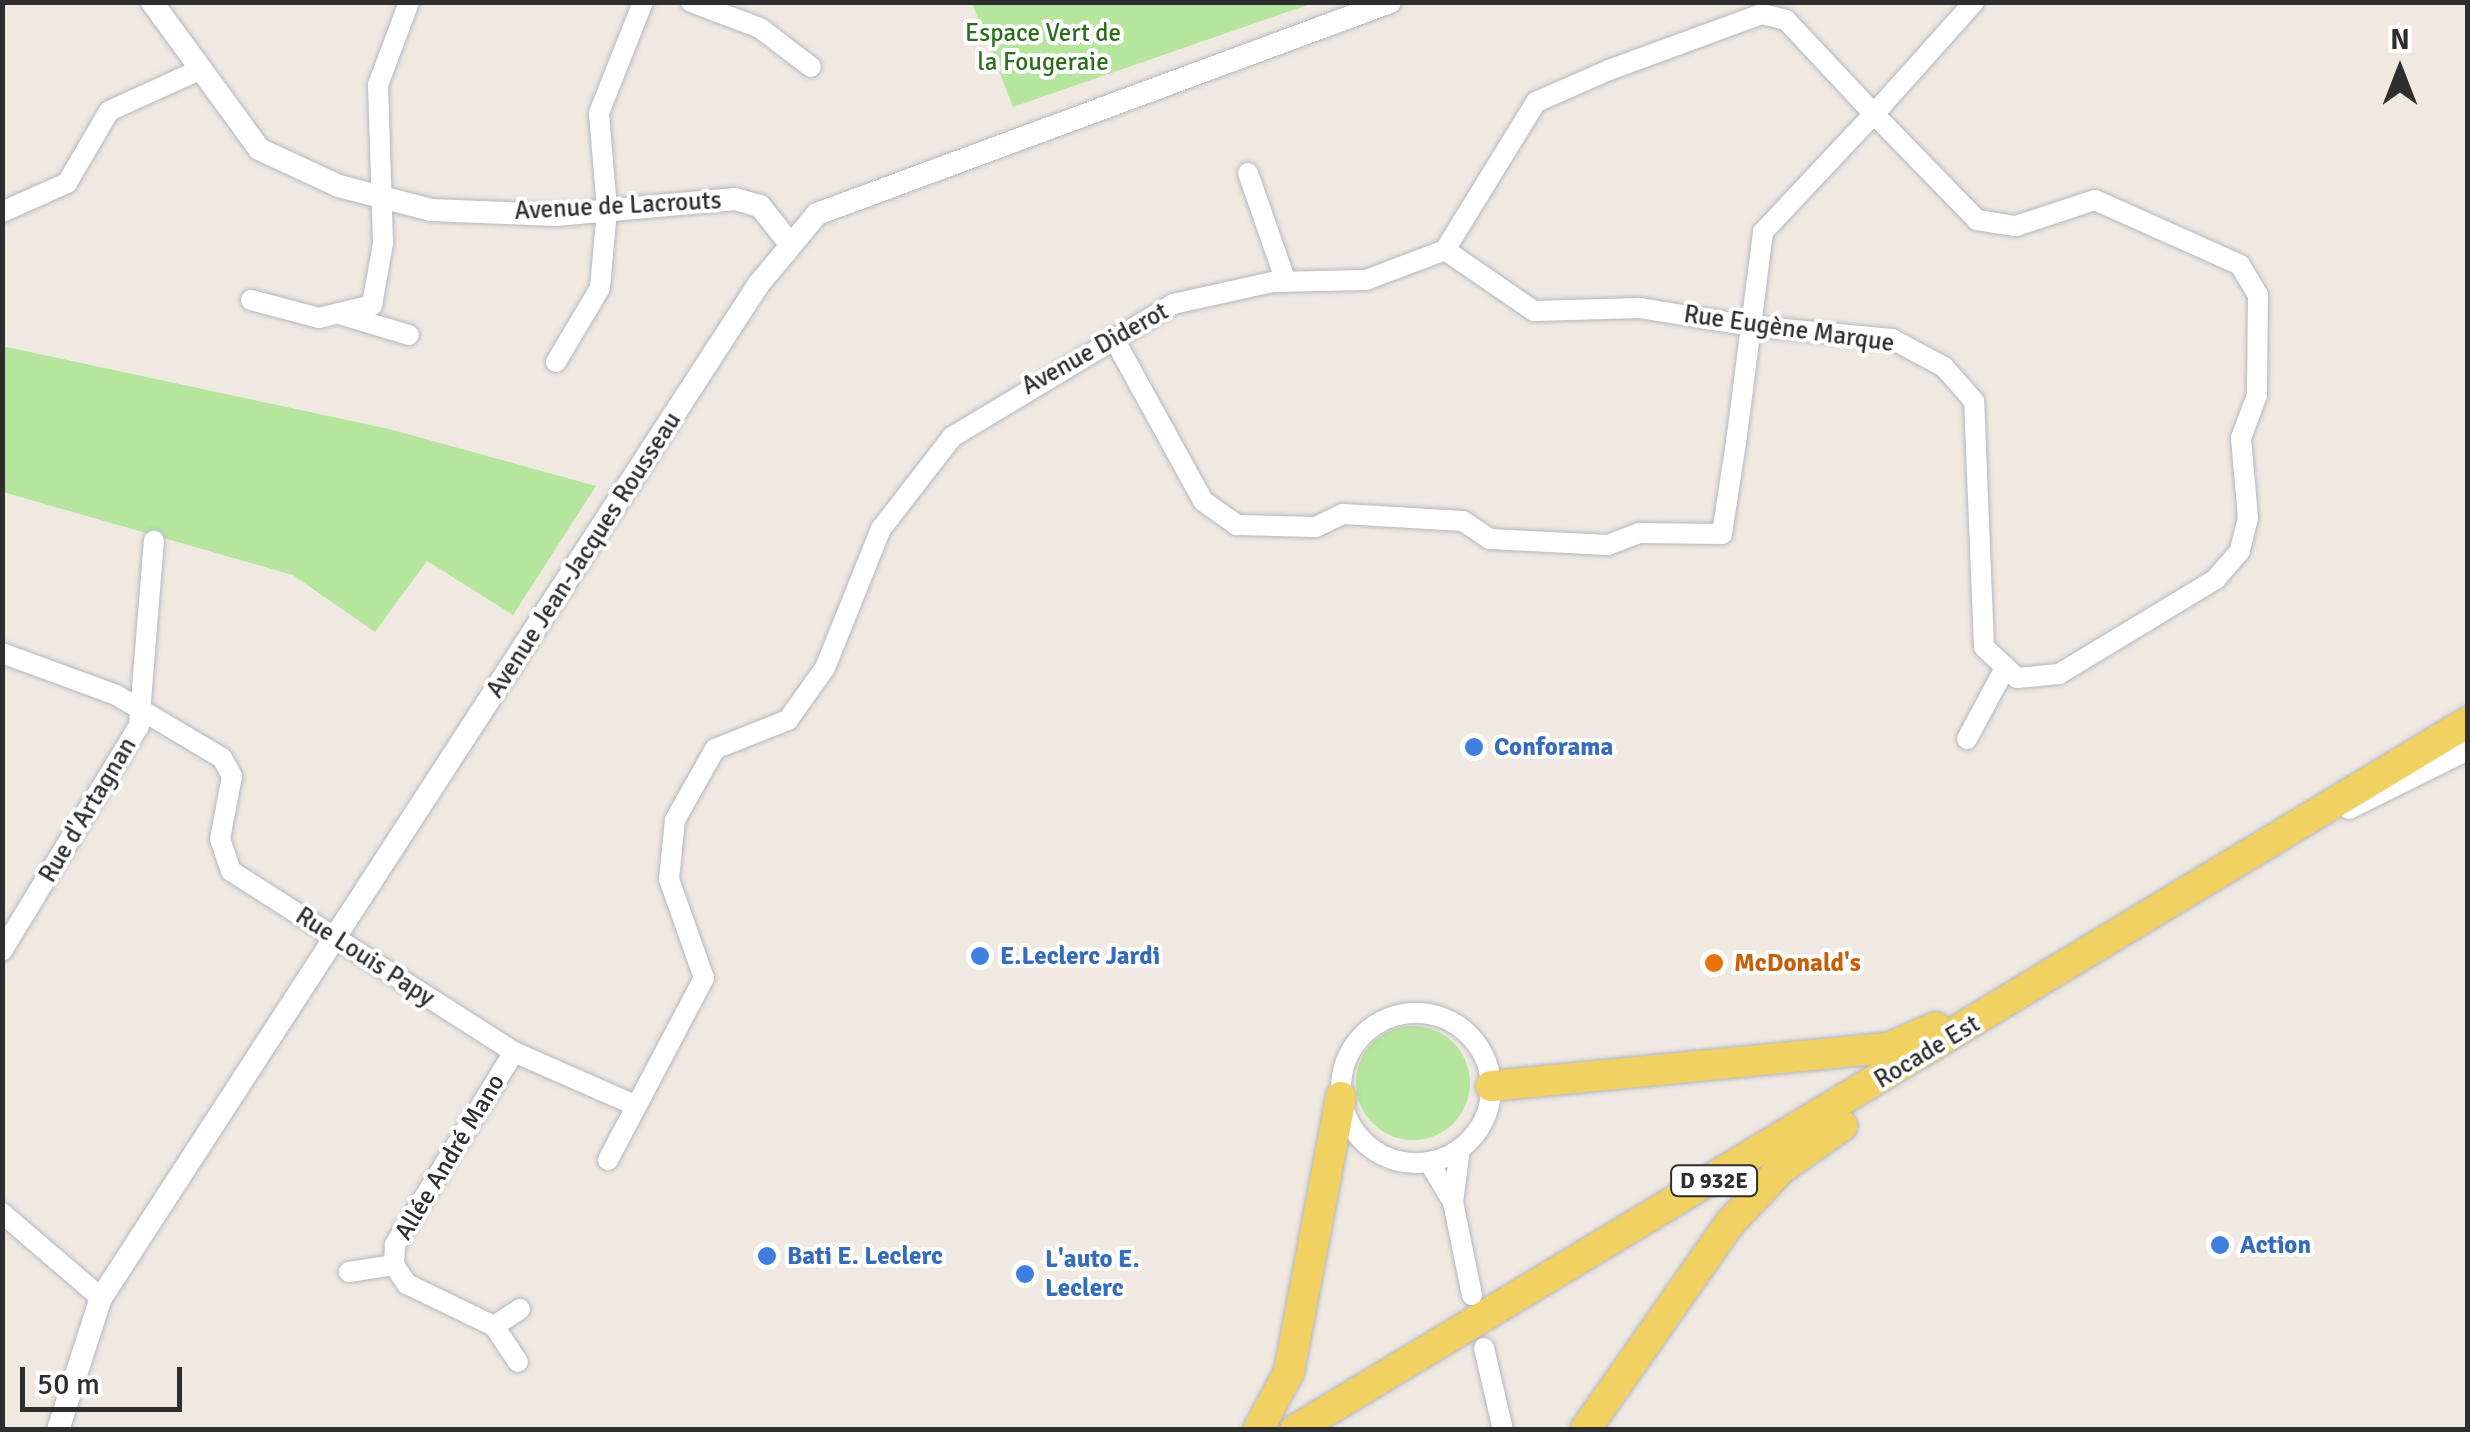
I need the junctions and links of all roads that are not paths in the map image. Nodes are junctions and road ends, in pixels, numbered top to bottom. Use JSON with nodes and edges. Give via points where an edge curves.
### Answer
{"nodes":[{"id":1,"x":152,"y":2,"type":"edge"},
{"id":2,"x":409,"y":2,"type":"edge"},
{"id":3,"x":643,"y":2,"type":"edge"},
{"id":4,"x":691,"y":2,"type":"edge"},
{"id":5,"x":1390,"y":2,"type":"edge"},
{"id":6,"x":1974,"y":2,"type":"edge"},
{"id":7,"x":811,"y":67,"type":"dead end"},
{"id":8,"x":197,"y":71,"type":"junction"},
{"id":9,"x":1874,"y":114,"type":"junction"},
{"id":10,"x":1248,"y":173,"type":"dead end"},
{"id":11,"x":375,"y":196,"type":"junction"},
{"id":12,"x":607,"y":209,"type":"junction"},
{"id":13,"x":2,"y":212,"type":"edge"},
{"id":14,"x":790,"y":244,"type":"junction"},
{"id":15,"x":1445,"y":250,"type":"junction"},
{"id":16,"x":1286,"y":282,"type":"junction"},
{"id":17,"x":252,"y":300,"type":"dead end"},
{"id":18,"x":340,"y":314,"type":"junction"},
{"id":19,"x":1751,"y":326,"type":"junction"},
{"id":20,"x":409,"y":335,"type":"dead end"},
{"id":21,"x":1113,"y":337,"type":"junction"},
{"id":22,"x":556,"y":362,"type":"dead end"},
{"id":23,"x":154,"y":541,"type":"dead end"},
{"id":24,"x":2,"y":652,"type":"edge"},
{"id":25,"x":2003,"y":672,"type":"junction"},
{"id":26,"x":141,"y":718,"type":"junction"},
{"id":27,"x":2468,"y":722,"type":"edge"},
{"id":28,"x":1967,"y":739,"type":"dead end"},
{"id":29,"x":2468,"y":749,"type":"edge"},
{"id":30,"x":2282,"y":838,"type":"junction"},
{"id":31,"x":2250,"y":856,"type":"junction"},
{"id":32,"x":334,"y":938,"type":"junction"},
{"id":33,"x":2,"y":951,"type":"edge"},
{"id":34,"x":2043,"y":981,"type":"junction"},
{"id":35,"x":514,"y":1052,"type":"junction"},
{"id":36,"x":1491,"y":1086,"type":"junction"},
{"id":37,"x":1341,"y":1097,"type":"junction"},
{"id":38,"x":635,"y":1106,"type":"junction"},
{"id":39,"x":1460,"y":1149,"type":"junction"},
{"id":40,"x":608,"y":1160,"type":"dead end"},
{"id":41,"x":1429,"y":1162,"type":"junction"},
{"id":42,"x":1453,"y":1202,"type":"junction"},
{"id":43,"x":2,"y":1213,"type":"edge"},
{"id":44,"x":394,"y":1266,"type":"junction"},
{"id":45,"x":350,"y":1272,"type":"dead end"},
{"id":46,"x":1472,"y":1295,"type":"dead end"},
{"id":47,"x":100,"y":1298,"type":"junction"},
{"id":48,"x":520,"y":1309,"type":"dead end"},
{"id":49,"x":494,"y":1326,"type":"junction"},
{"id":50,"x":1484,"y":1348,"type":"dead end"},
{"id":51,"x":518,"y":1362,"type":"dead end"},
{"id":52,"x":1383,"y":1378,"type":"junction"},
{"id":53,"x":58,"y":1430,"type":"edge"},
{"id":54,"x":1258,"y":1430,"type":"edge"},
{"id":55,"x":1296,"y":1430,"type":"edge"},
{"id":56,"x":1314,"y":1430,"type":"edge"},
{"id":57,"x":1503,"y":1430,"type":"edge"},
{"id":58,"x":1585,"y":1430,"type":"edge"}],
"edges":[{"from":1,"to":8,"type":"street","name":"Avenue de Lacrouts"},
{"from":2,"to":11,"type":"street","via":[[378,85]]},
{"from":3,"to":12,"type":"street","via":[[599,113]]},
{"from":4,"to":7,"type":"street","via":[[760,28]]},
{"from":5,"to":14,"type":"street","name":"Avenue Jean-Jacques Rousseau","via":[[855,193],[817,214]]},
{"from":6,"to":9,"type":"street"},
{"from":8,"to":11,"type":"street","name":"Avenue de Lacrouts","via":[[258,149]]},
{"from":8,"to":13,"type":"street","via":[[110,111],[67,183]]},
{"from":9,"to":15,"type":"street","via":[[1786,20],[1729,22],[1536,102]]},
{"from":9,"to":19,"type":"street","via":[[1762,232]]},
{"from":9,"to":25,"type":"street","via":[[1978,220],[2016,226],[2095,200],[2240,265],[2258,295],[2257,395],[2241,438],[2248,518],[2240,551],[2216,579],[2060,674]]},
{"from":10,"to":16,"type":"street"},
{"from":11,"to":12,"type":"street","name":"Avenue de Lacrouts","via":[[431,210]]},
{"from":11,"to":18,"type":"street","via":[[382,243],[372,306]]},
{"from":12,"to":14,"type":"street","name":"Avenue de Lacrouts","via":[[734,199],[760,206]]},
{"from":12,"to":22,"type":"street","via":[[600,288]]},
{"from":14,"to":32,"type":"street","name":"Avenue Jean-Jacques Rousseau"},
{"from":15,"to":16,"type":"street","name":"Avenue Diderot","via":[[1366,280]]},
{"from":15,"to":19,"type":"street","name":"Rue Eugène Marque","via":[[1534,311],[1640,308]]},
{"from":16,"to":21,"type":"street","name":"Avenue Diderot","via":[[1172,304]]},
{"from":17,"to":18,"type":"street"},
{"from":18,"to":20,"type":"street"},
{"from":19,"to":21,"type":"street","via":[[1722,534],[1639,533],[1608,545],[1490,539],[1464,521],[1343,514],[1316,528],[1236,524],[1203,501]]},
{"from":19,"to":25,"type":"street","name":"Rue Eugène Marque","via":[[1892,339],[1944,367],[1974,401],[1979,621]]},
{"from":21,"to":38,"type":"street","name":"Avenue Diderot","via":[[931,455],[855,576],[825,668],[788,720],[715,749],[666,844],[704,978]]},
{"from":23,"to":26,"type":"street","name":"Rue d'Artagnan"},
{"from":24,"to":26,"type":"street","name":"Rue Louis Papy","via":[[116,695]]},
{"from":25,"to":28,"type":"street"},
{"from":26,"to":32,"type":"street","name":"Rue Louis Papy","via":[[187,732],[222,758],[232,776],[220,839],[231,871]]},
{"from":26,"to":33,"type":"street","name":"Rue d'Artagnan"},
{"from":27,"to":30,"type":"main road","name":"Rocade Est","number":"D 932E"},
{"from":29,"to":30,"type":"street"},
{"from":30,"to":31,"type":"main road","name":"Rocade Est","number":"D 932E"},
{"from":31,"to":34,"type":"main road","name":"Rocade Est","number":"D 932E"},
{"from":31,"to":36,"type":"main road","via":[[2164,890],[1906,1043]]},
{"from":32,"to":35,"type":"street","name":"Rue Louis Papy"},
{"from":32,"to":47,"type":"street","name":"Avenue Jean-Jacques Rousseau"},
{"from":34,"to":52,"type":"main road","name":"Rocade Est","number":"D 932E"},
{"from":34,"to":58,"type":"main road","via":[[1997,1025],[1781,1169],[1658,1318]]},
{"from":35,"to":38,"type":"street","name":"Rue Louis Papy"},
{"from":35,"to":44,"type":"street","name":"Allée André Mano","via":[[395,1245]]},
{"from":36,"to":37,"type":"street","via":[[1473,1040],[1439,1017],[1406,1014],[1358,1040]]},
{"from":36,"to":39,"type":"street","via":[[1483,1121]]},
{"from":37,"to":41,"type":"street","via":[[1371,1148]]},
{"from":37,"to":54,"type":"main road","via":[[1289,1372]]},
{"from":38,"to":40,"type":"street"},
{"from":39,"to":41,"type":"street"},
{"from":39,"to":42,"type":"street"},
{"from":41,"to":42,"type":"street"},
{"from":42,"to":46,"type":"street"},
{"from":43,"to":47,"type":"street"},
{"from":44,"to":45,"type":"street","name":"Allée André Mano"},
{"from":44,"to":49,"type":"street","name":"Allée André Mano","via":[[407,1284]]},
{"from":47,"to":53,"type":"street","name":"Avenue Jean-Jacques Rousseau"},
{"from":48,"to":49,"type":"street"},
{"from":49,"to":51,"type":"street"},
{"from":50,"to":57,"type":"street"},
{"from":52,"to":55,"type":"main road","name":"Rocade Est","number":"D 932E"},
{"from":52,"to":56,"type":"main road","name":"Rocade Est","number":"D 932E"}]}
